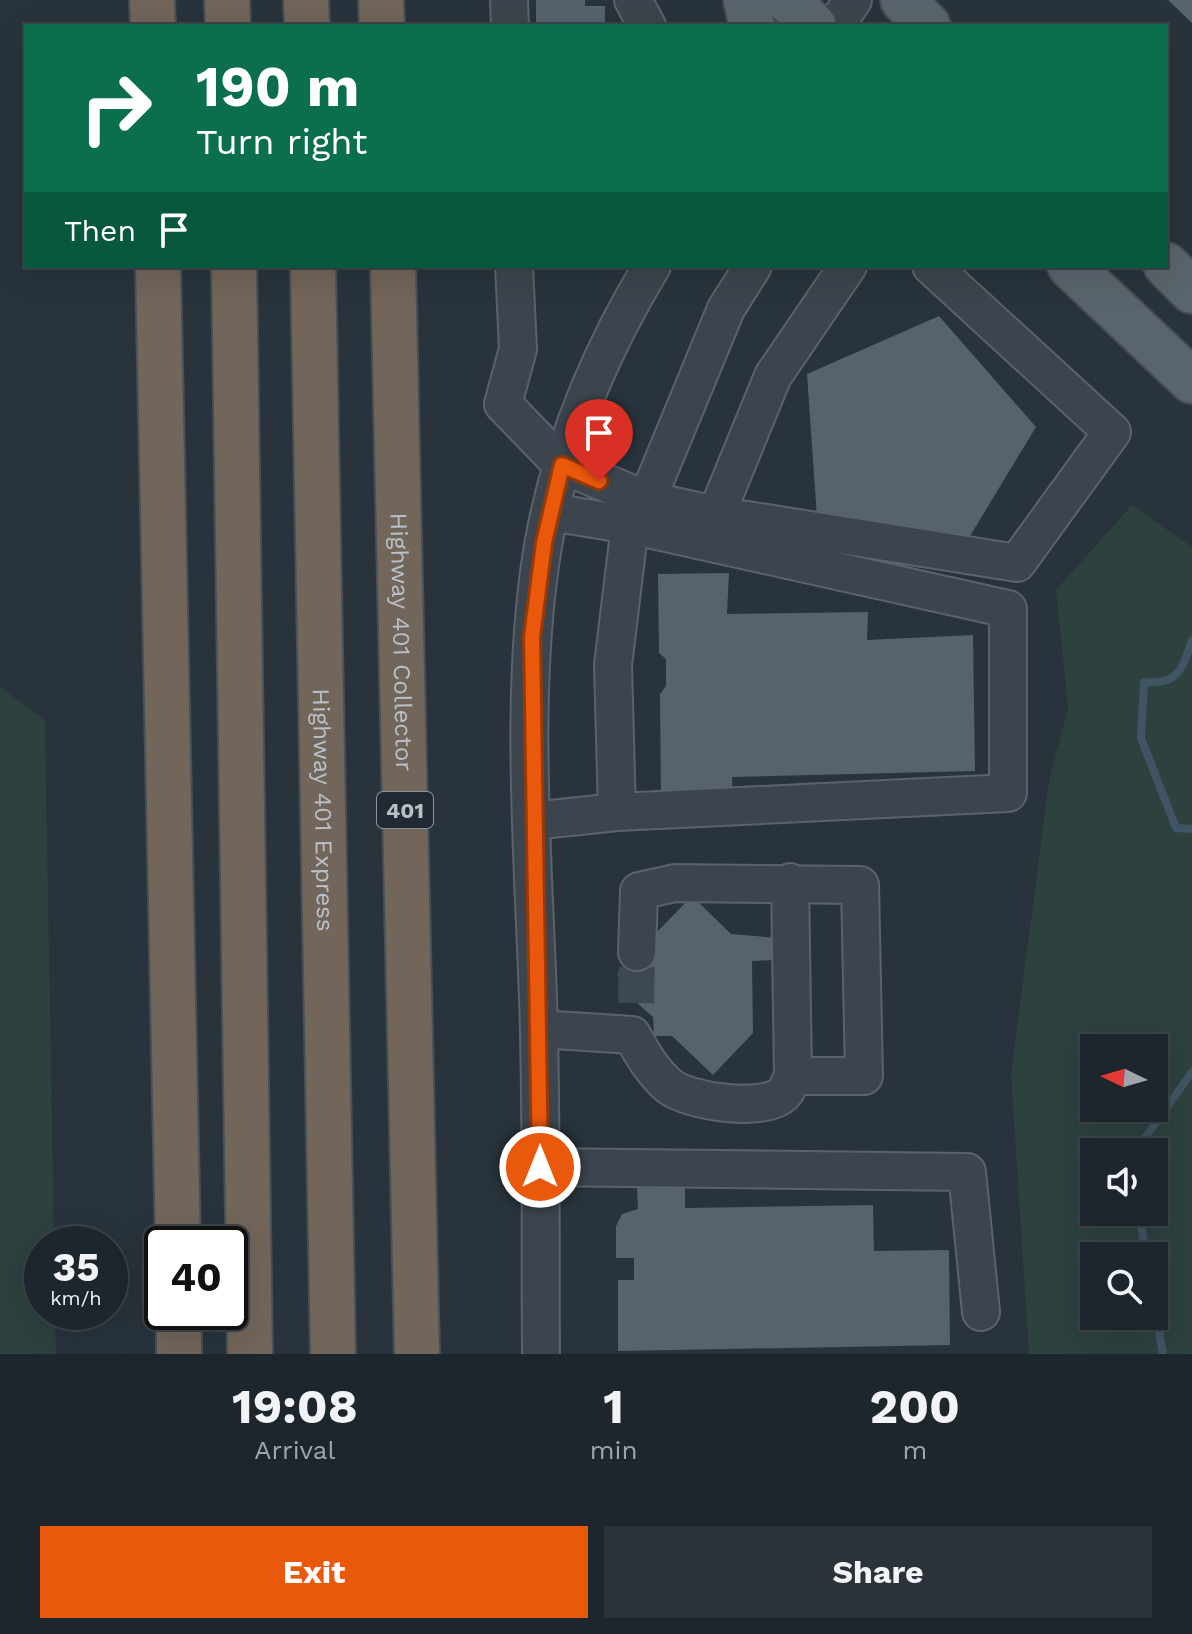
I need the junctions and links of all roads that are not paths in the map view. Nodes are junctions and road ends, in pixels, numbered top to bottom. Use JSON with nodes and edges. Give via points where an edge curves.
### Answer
{"nodes":[{"id":1,"x":152,"y":0,"type":"edge"},
{"id":2,"x":227,"y":0,"type":"edge"},
{"id":3,"x":306,"y":0,"type":"edge"},
{"id":4,"x":381,"y":0,"type":"edge"},
{"id":5,"x":509,"y":0,"type":"edge"},
{"id":6,"x":633,"y":0,"type":"edge"},
{"id":7,"x":746,"y":0,"type":"edge"},
{"id":8,"x":853,"y":0,"type":"edge"},
{"id":9,"x":903,"y":0,"type":"edge"},
{"id":10,"x":938,"y":0,"type":"edge"},
{"id":11,"x":807,"y":15,"type":"edge"},
{"id":12,"x":153,"y":24,"type":"edge"},
{"id":13,"x":228,"y":24,"type":"edge"},
{"id":14,"x":307,"y":24,"type":"edge"},
{"id":15,"x":382,"y":24,"type":"edge"},
{"id":16,"x":510,"y":24,"type":"edge"},
{"id":17,"x":646,"y":24,"type":"edge"},
{"id":18,"x":752,"y":24,"type":"edge"},
{"id":19,"x":926,"y":24,"type":"edge"},
{"id":20,"x":947,"y":24,"type":"edge"},
{"id":21,"x":1168,"y":267,"type":"edge"},
{"id":22,"x":158,"y":268,"type":"edge"},
{"id":23,"x":234,"y":268,"type":"edge"},
{"id":24,"x":313,"y":268,"type":"edge"},
{"id":25,"x":393,"y":268,"type":"edge"},
{"id":26,"x":514,"y":268,"type":"edge"},
{"id":27,"x":651,"y":268,"type":"edge"},
{"id":28,"x":847,"y":268,"type":"edge"},
{"id":29,"x":933,"y":268,"type":"edge"},
{"id":30,"x":1072,"y":268,"type":"edge"},
{"id":31,"x":743,"y":269,"type":"edge"},
{"id":32,"x":1192,"y":291,"type":"edge"},
{"id":33,"x":1192,"y":381,"type":"edge"},
{"id":34,"x":562,"y":465,"type":"junction"},
{"id":35,"x":550,"y":512,"type":"junction"},
{"id":36,"x":639,"y":513,"type":"junction"},
{"id":37,"x":716,"y":515,"type":"junction"},
{"id":38,"x":617,"y":812,"type":"junction"},
{"id":39,"x":532,"y":821,"type":"junction"},
{"id":40,"x":790,"y":882,"type":"junction"},
{"id":41,"x":637,"y":952,"type":"tunnel mouth"},
{"id":42,"x":539,"y":1029,"type":"junction"},
{"id":43,"x":793,"y":1076,"type":"junction"},
{"id":44,"x":540,"y":1167,"type":"junction"},
{"id":45,"x":178,"y":1226,"type":"edge"},
{"id":46,"x":981,"y":1312,"type":"dead end"},
{"id":47,"x":179,"y":1330,"type":"edge"},
{"id":48,"x":179,"y":1354,"type":"edge"},
{"id":49,"x":250,"y":1354,"type":"edge"},
{"id":50,"x":333,"y":1354,"type":"edge"},
{"id":51,"x":417,"y":1354,"type":"edge"},
{"id":52,"x":541,"y":1354,"type":"edge"}],
"edges":[{"from":1,"to":12,"type":"highway"},
{"from":2,"to":13,"type":"highway"},
{"from":3,"to":14,"type":"highway"},
{"from":4,"to":15,"type":"highway"},
{"from":5,"to":16,"type":"street"},
{"from":6,"to":17,"type":"street"},
{"from":7,"to":18,"type":"main road"},
{"from":8,"to":11,"type":"street"},
{"from":9,"to":19,"type":"main road"},
{"from":10,"to":20,"type":"main road"},
{"from":21,"to":32,"type":"main road"},
{"from":22,"to":45,"type":"highway"},
{"from":23,"to":49,"type":"highway"},
{"from":24,"to":50,"type":"highway","name":"Highway 401 Express"},
{"from":25,"to":51,"type":"highway","name":"Highway 401 Collector","number":"401"},
{"from":26,"to":34,"type":"street","via":[[518,349],[503,404]]},
{"from":27,"to":34,"type":"street","via":[[600,363]]},
{"from":28,"to":37,"type":"street","via":[[773,376]]},
{"from":29,"to":37,"type":"street","via":[[1112,432],[1017,563]]},
{"from":30,"to":33,"type":"main road"},
{"from":31,"to":36,"type":"street"},
{"from":34,"to":35,"type":"street"},
{"from":34,"to":36,"type":"street"},
{"from":35,"to":36,"type":"street"},
{"from":35,"to":39,"type":"street","via":[[532,637]]},
{"from":36,"to":37,"type":"street"},
{"from":36,"to":38,"type":"street","via":[[613,665]]},
{"from":36,"to":38,"type":"street","via":[[1008,609],[1008,793]]},
{"from":38,"to":39,"type":"street"},
{"from":39,"to":42,"type":"street"},
{"from":40,"to":41,"type":"street","via":[[675,883],[639,891]]},
{"from":40,"to":43,"type":"street"},
{"from":40,"to":43,"type":"street","via":[[860,885],[864,1076]]},
{"from":42,"to":43,"type":"street","via":[[634,1019],[648,1064],[672,1088],[700,1101],[762,1103],[783,1094]]},
{"from":42,"to":44,"type":"street"},
{"from":44,"to":46,"type":"street","via":[[967,1172]]},
{"from":44,"to":52,"type":"street"},
{"from":47,"to":48,"type":"highway"}]}
